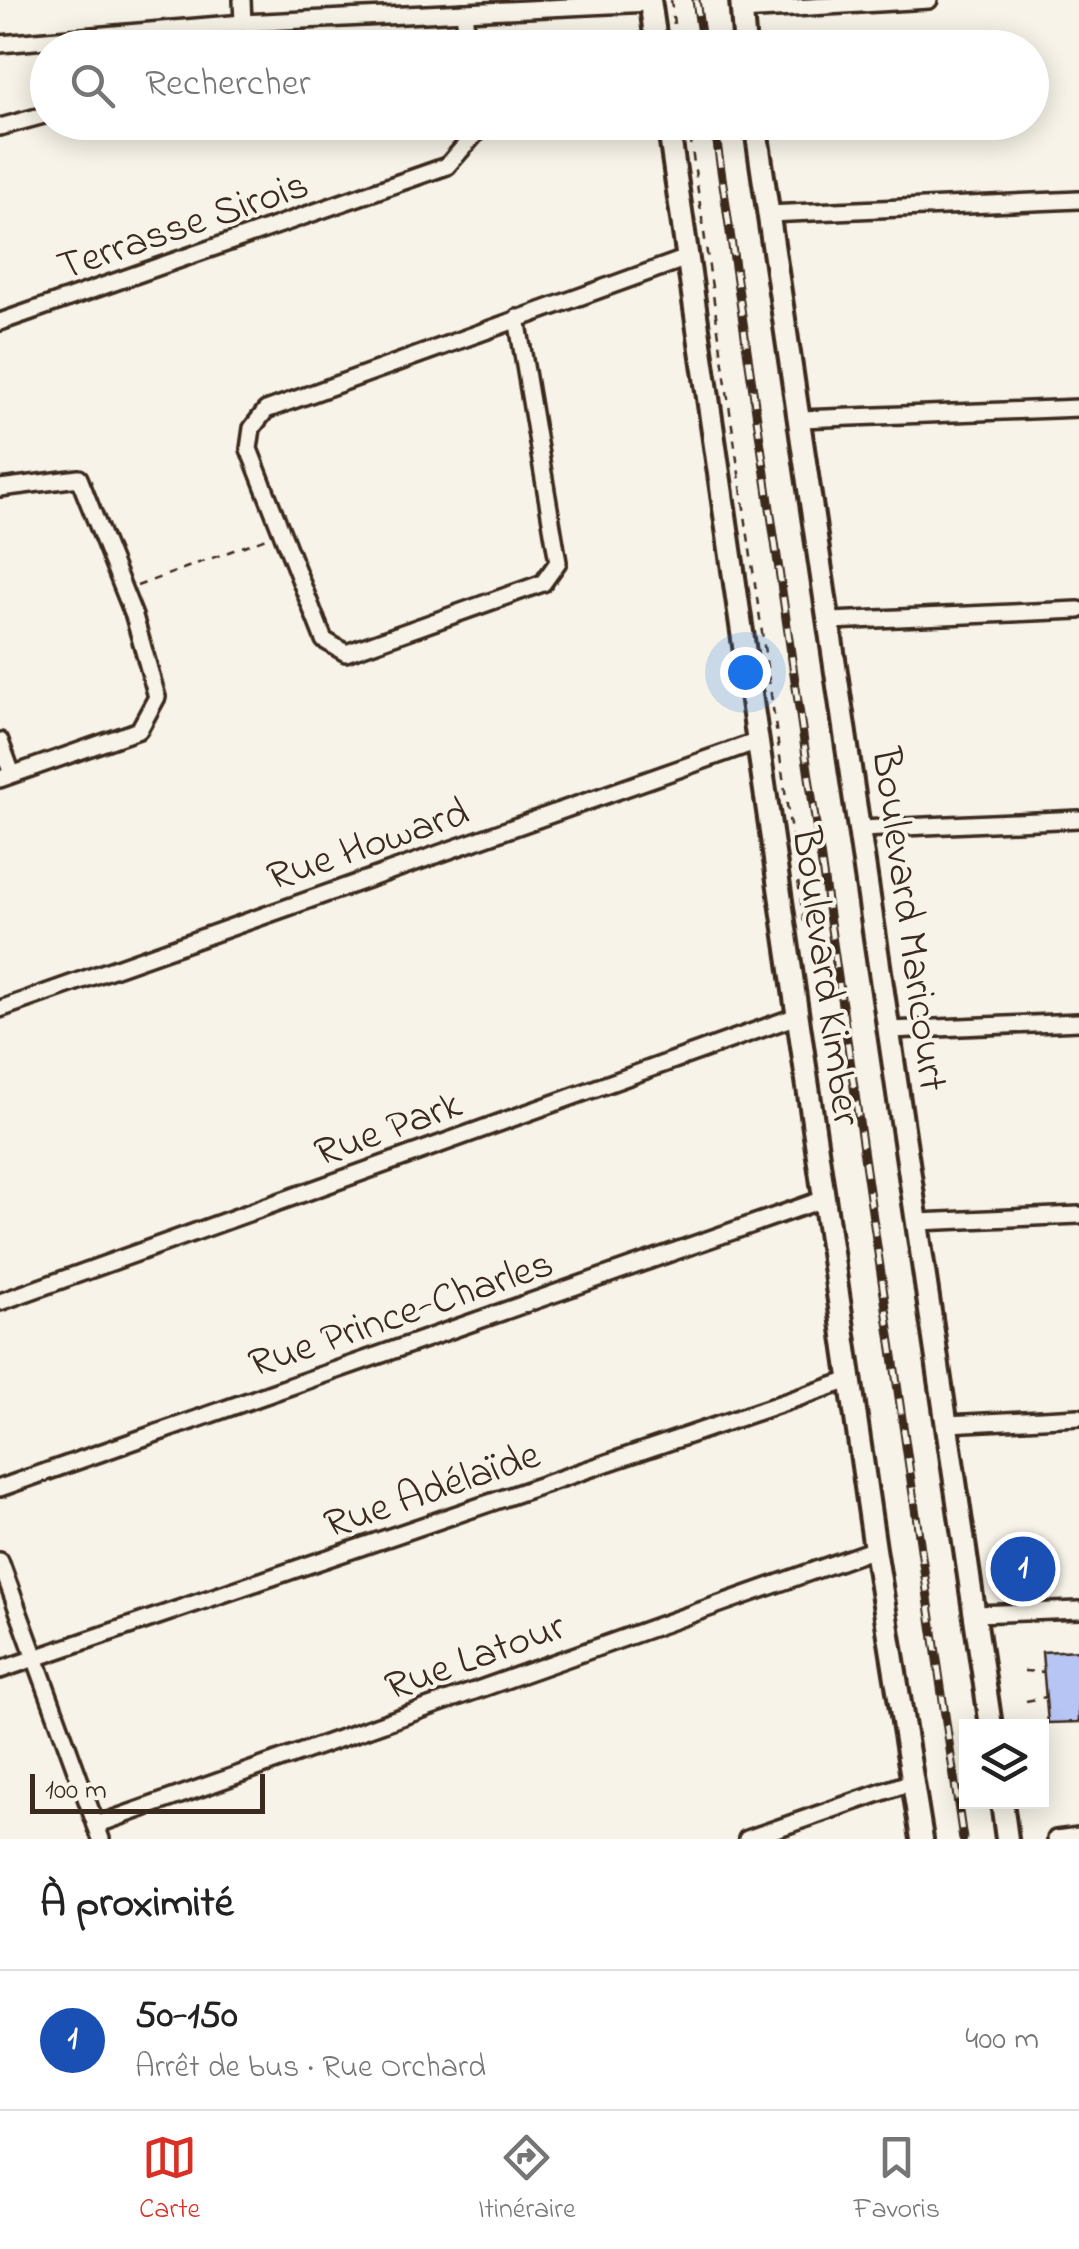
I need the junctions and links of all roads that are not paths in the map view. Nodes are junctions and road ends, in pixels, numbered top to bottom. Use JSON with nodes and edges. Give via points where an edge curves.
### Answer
{"nodes":[{"id":1,"x":242,"y":0,"type":"edge"},
{"id":2,"x":928,"y":0,"type":"edge"},
{"id":3,"x":657,"y":1,"type":"edge"},
{"id":4,"x":741,"y":6,"type":"edge"},
{"id":5,"x":464,"y":12,"type":"junction"},
{"id":6,"x":243,"y":23,"type":"junction"},
{"id":7,"x":198,"y":30,"type":"edge"},
{"id":8,"x":466,"y":30,"type":"edge"},
{"id":9,"x":657,"y":30,"type":"edge"},
{"id":10,"x":30,"y":42,"type":"edge"},
{"id":11,"x":0,"y":44,"type":"edge"},
{"id":12,"x":30,"y":121,"type":"edge"},
{"id":13,"x":0,"y":127,"type":"edge"},
{"id":14,"x":470,"y":140,"type":"edge"},
{"id":15,"x":671,"y":140,"type":"edge"},
{"id":16,"x":758,"y":140,"type":"edge"},
{"id":17,"x":1079,"y":200,"type":"edge"},
{"id":18,"x":768,"y":214,"type":"junction"},
{"id":19,"x":687,"y":258,"type":"junction"},
{"id":20,"x":517,"y":318,"type":"junction"},
{"id":21,"x":0,"y":322,"type":"edge"},
{"id":22,"x":1079,"y":408,"type":"edge"},
{"id":23,"x":801,"y":419,"type":"junction"},
{"id":24,"x":0,"y":488,"type":"edge"},
{"id":25,"x":1079,"y":610,"type":"edge"},
{"id":26,"x":831,"y":621,"type":"junction"},
{"id":27,"x":0,"y":741,"type":"edge"},
{"id":28,"x":758,"y":741,"type":"junction"},
{"id":29,"x":6,"y":776,"type":"edge"},
{"id":30,"x":1079,"y":819,"type":"edge"},
{"id":31,"x":861,"y":829,"type":"junction"},
{"id":32,"x":0,"y":1009,"type":"edge"},
{"id":33,"x":797,"y":1016,"type":"junction"},
{"id":34,"x":1079,"y":1022,"type":"edge"},
{"id":35,"x":890,"y":1030,"type":"junction"},
{"id":36,"x":824,"y":1199,"type":"junction"},
{"id":37,"x":1079,"y":1215,"type":"edge"},
{"id":38,"x":918,"y":1222,"type":"junction"},
{"id":39,"x":0,"y":1302,"type":"edge"},
{"id":40,"x":850,"y":1380,"type":"junction"},
{"id":41,"x":1079,"y":1418,"type":"edge"},
{"id":42,"x":947,"y":1424,"type":"junction"},
{"id":43,"x":0,"y":1488,"type":"edge"},
{"id":44,"x":875,"y":1549,"type":"junction"},
{"id":45,"x":0,"y":1561,"type":"edge"},
{"id":46,"x":1079,"y":1610,"type":"edge"},
{"id":47,"x":975,"y":1614,"type":"junction"},
{"id":48,"x":34,"y":1660,"type":"junction"},
{"id":49,"x":0,"y":1670,"type":"edge"},
{"id":50,"x":990,"y":1719,"type":"edge"},
{"id":51,"x":914,"y":1781,"type":"junction"},
{"id":52,"x":1003,"y":1809,"type":"edge"},
{"id":53,"x":98,"y":1832,"type":"edge"},
{"id":54,"x":1079,"y":1836,"type":"edge"},
{"id":55,"x":748,"y":1839,"type":"edge"},
{"id":56,"x":922,"y":1839,"type":"edge"},
{"id":57,"x":1007,"y":1839,"type":"edge"},
{"id":58,"x":1056,"y":1839,"type":"edge"}],
"edges":[{"from":1,"to":6,"type":"street"},
{"from":2,"to":4,"type":"street"},
{"from":3,"to":5,"type":"street"},
{"from":3,"to":9,"type":"street"},
{"from":5,"to":6,"type":"street"},
{"from":5,"to":8,"type":"street"},
{"from":6,"to":7,"type":"street"},
{"from":10,"to":11,"type":"street"},
{"from":12,"to":13,"type":"street"},
{"from":14,"to":21,"type":"street","name":"Terrasse Sirois","via":[[447,166]]},
{"from":15,"to":19,"type":"street","name":"Boulevard Kimber"},
{"from":16,"to":18,"type":"street","name":"Boulevard Maricourt"},
{"from":17,"to":18,"type":"street"},
{"from":18,"to":23,"type":"street","name":"Boulevard Maricourt"},
{"from":19,"to":20,"type":"street"},
{"from":19,"to":28,"type":"street","name":"Boulevard Kimber"},
{"from":20,"to":20,"type":"street","via":[[266,410],[252,428],[248,450],[324,640],[346,653],[543,583],[558,562]]},
{"from":22,"to":23,"type":"street"},
{"from":23,"to":26,"type":"street","name":"Boulevard Maricourt"},
{"from":24,"to":29,"type":"street","via":[[79,478],[157,697],[138,730]]},
{"from":25,"to":26,"type":"street"},
{"from":26,"to":31,"type":"street","name":"Boulevard Maricourt"},
{"from":27,"to":29,"type":"street"},
{"from":28,"to":32,"type":"street","name":"Rue Howard"},
{"from":28,"to":33,"type":"street","name":"Boulevard Kimber"},
{"from":30,"to":31,"type":"street"},
{"from":31,"to":35,"type":"street","name":"Boulevard Maricourt"},
{"from":33,"to":36,"type":"street","name":"Boulevard Kimber"},
{"from":33,"to":39,"type":"street","name":"Rue Park"},
{"from":34,"to":35,"type":"street"},
{"from":35,"to":38,"type":"street","name":"Boulevard Maricourt"},
{"from":36,"to":40,"type":"street","name":"Boulevard Kimber"},
{"from":36,"to":43,"type":"street","name":"Rue Prince-Charles"},
{"from":37,"to":38,"type":"street"},
{"from":38,"to":42,"type":"street","name":"Boulevard Maricourt"},
{"from":40,"to":44,"type":"street","name":"Boulevard Kimber"},
{"from":40,"to":48,"type":"street","name":"Rue Adélaïde"},
{"from":41,"to":42,"type":"street"},
{"from":42,"to":47,"type":"street","name":"Boulevard Maricourt"},
{"from":44,"to":51,"type":"street","name":"Boulevard Kimber"},
{"from":44,"to":53,"type":"street","name":"Rue Latour"},
{"from":45,"to":48,"type":"street"},
{"from":46,"to":47,"type":"street"},
{"from":47,"to":50,"type":"street","name":"Boulevard Maricourt"},
{"from":48,"to":49,"type":"street","name":"Rue Adélaïde"},
{"from":48,"to":53,"type":"street"},
{"from":51,"to":55,"type":"street"},
{"from":51,"to":56,"type":"street","name":"Boulevard Kimber"},
{"from":52,"to":57,"type":"street"},
{"from":54,"to":58,"type":"street"}]}
